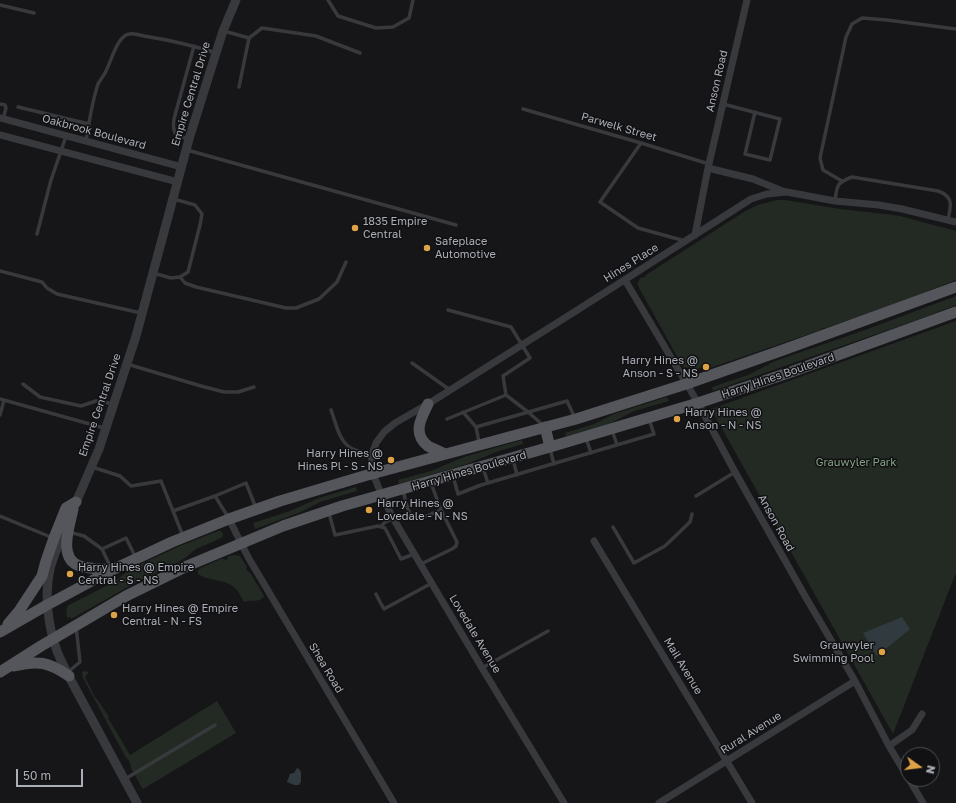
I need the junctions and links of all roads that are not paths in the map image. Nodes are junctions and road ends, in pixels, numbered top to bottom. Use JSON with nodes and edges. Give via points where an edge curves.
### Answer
{"nodes":[{"id":1,"x":236,"y":0,"type":"edge"},
{"id":2,"x":328,"y":0,"type":"edge"},
{"id":3,"x":413,"y":0,"type":"edge"},
{"id":4,"x":747,"y":0,"type":"edge"},
{"id":5,"x":0,"y":5,"type":"edge"},
{"id":6,"x":34,"y":13,"type":"dead end"},
{"id":7,"x":956,"y":29,"type":"edge"},
{"id":8,"x":223,"y":31,"type":"junction"},
{"id":9,"x":249,"y":38,"type":"junction"},
{"id":10,"x":194,"y":46,"type":"junction"},
{"id":11,"x":216,"y":53,"type":"junction"},
{"id":12,"x":360,"y":53,"type":"dead end"},
{"id":13,"x":239,"y":87,"type":"dead end"},
{"id":14,"x":0,"y":104,"type":"edge"},
{"id":15,"x":723,"y":104,"type":"junction"},
{"id":16,"x":18,"y":107,"type":"dead end"},
{"id":17,"x":523,"y":109,"type":"dead end"},
{"id":18,"x":756,"y":112,"type":"junction"},
{"id":19,"x":1,"y":119,"type":"edge"},
{"id":20,"x":89,"y":124,"type":"junction"},
{"id":21,"x":0,"y":135,"type":"edge"},
{"id":22,"x":66,"y":136,"type":"junction"},
{"id":23,"x":189,"y":139,"type":"junction"},
{"id":24,"x":86,"y":141,"type":"junction"},
{"id":25,"x":641,"y":143,"type":"junction"},
{"id":26,"x":186,"y":149,"type":"junction"},
{"id":27,"x":62,"y":151,"type":"junction"},
{"id":28,"x":708,"y":166,"type":"junction"},
{"id":29,"x":182,"y":167,"type":"junction"},
{"id":30,"x":842,"y":180,"type":"junction"},
{"id":31,"x":178,"y":182,"type":"junction"},
{"id":32,"x":787,"y":192,"type":"junction"},
{"id":33,"x":173,"y":198,"type":"junction"},
{"id":34,"x":835,"y":201,"type":"junction"},
{"id":35,"x":948,"y":220,"type":"junction"},
{"id":36,"x":956,"y":222,"type":"edge"},
{"id":37,"x":456,"y":225,"type":"dead end"},
{"id":38,"x":37,"y":234,"type":"dead end"},
{"id":39,"x":695,"y":235,"type":"junction"},
{"id":40,"x":686,"y":241,"type":"junction"},
{"id":41,"x":346,"y":262,"type":"dead end"},
{"id":42,"x":0,"y":271,"type":"edge"},
{"id":43,"x":153,"y":273,"type":"junction"},
{"id":44,"x":180,"y":277,"type":"junction"},
{"id":45,"x":625,"y":280,"type":"junction"},
{"id":46,"x":956,"y":287,"type":"edge"},
{"id":47,"x":448,"y":310,"type":"dead end"},
{"id":48,"x":956,"y":312,"type":"edge"},
{"id":49,"x":142,"y":313,"type":"junction"},
{"id":50,"x":522,"y":345,"type":"junction"},
{"id":51,"x":412,"y":363,"type":"dead end"},
{"id":52,"x":126,"y":364,"type":"junction"},
{"id":53,"x":23,"y":384,"type":"dead end"},
{"id":54,"x":686,"y":384,"type":"junction"},
{"id":55,"x":254,"y":387,"type":"dead end"},
{"id":56,"x":450,"y":390,"type":"junction"},
{"id":57,"x":506,"y":395,"type":"junction"},
{"id":58,"x":2,"y":399,"type":"edge"},
{"id":59,"x":698,"y":403,"type":"junction"},
{"id":60,"x":113,"y":404,"type":"junction"},
{"id":61,"x":428,"y":404,"type":"junction"},
{"id":62,"x":331,"y":410,"type":"dead end"},
{"id":63,"x":463,"y":412,"type":"junction"},
{"id":64,"x":528,"y":412,"type":"junction"},
{"id":65,"x":0,"y":415,"type":"edge"},
{"id":66,"x":649,"y":418,"type":"junction"},
{"id":67,"x":446,"y":419,"type":"dead end"},
{"id":68,"x":576,"y":419,"type":"junction"},
{"id":69,"x":476,"y":427,"type":"junction"},
{"id":70,"x":545,"y":427,"type":"junction"},
{"id":71,"x":106,"y":429,"type":"junction"},
{"id":72,"x":612,"y":429,"type":"junction"},
{"id":73,"x":585,"y":437,"type":"junction"},
{"id":74,"x":479,"y":445,"type":"junction"},
{"id":75,"x":617,"y":445,"type":"junction"},
{"id":76,"x":550,"y":448,"type":"junction"},
{"id":77,"x":591,"y":453,"type":"junction"},
{"id":78,"x":372,"y":454,"type":"junction"},
{"id":79,"x":446,"y":454,"type":"junction"},
{"id":80,"x":512,"y":458,"type":"junction"},
{"id":81,"x":554,"y":464,"type":"junction"},
{"id":82,"x":92,"y":466,"type":"junction"},
{"id":83,"x":483,"y":467,"type":"junction"},
{"id":84,"x":735,"y":472,"type":"junction"},
{"id":85,"x":373,"y":474,"type":"junction"},
{"id":86,"x":453,"y":475,"type":"junction"},
{"id":87,"x":517,"y":475,"type":"junction"},
{"id":88,"x":431,"y":482,"type":"junction"},
{"id":89,"x":488,"y":483,"type":"junction"},
{"id":90,"x":403,"y":489,"type":"junction"},
{"id":91,"x":215,"y":496,"type":"junction"},
{"id":92,"x":382,"y":496,"type":"junction"},
{"id":93,"x":696,"y":496,"type":"dead end"},
{"id":94,"x":75,"y":506,"type":"junction"},
{"id":95,"x":256,"y":510,"type":"junction"},
{"id":96,"x":441,"y":510,"type":"junction"},
{"id":97,"x":173,"y":511,"type":"junction"},
{"id":98,"x":328,"y":511,"type":"junction"},
{"id":99,"x":692,"y":514,"type":"dead end"},
{"id":100,"x":0,"y":516,"type":"edge"},
{"id":101,"x":393,"y":518,"type":"junction"},
{"id":102,"x":229,"y":519,"type":"junction"},
{"id":103,"x":381,"y":527,"type":"junction"},
{"id":104,"x":613,"y":527,"type":"dead end"},
{"id":105,"x":69,"y":531,"type":"junction"},
{"id":106,"x":184,"y":538,"type":"junction"},
{"id":107,"x":57,"y":539,"type":"junction"},
{"id":108,"x":594,"y":542,"type":"dead end"},
{"id":109,"x":241,"y":543,"type":"junction"},
{"id":110,"x":102,"y":549,"type":"junction"},
{"id":111,"x":414,"y":554,"type":"junction"},
{"id":112,"x":136,"y":559,"type":"junction"},
{"id":113,"x":421,"y":564,"type":"junction"},
{"id":114,"x":112,"y":570,"type":"junction"},
{"id":115,"x":432,"y":583,"type":"junction"},
{"id":116,"x":376,"y":594,"type":"dead end"},
{"id":117,"x":47,"y":604,"type":"junction"},
{"id":118,"x":76,"y":624,"type":"junction"},
{"id":119,"x":548,"y":631,"type":"dead end"},
{"id":120,"x":0,"y":632,"type":"edge"},
{"id":121,"x":53,"y":638,"type":"junction"},
{"id":122,"x":482,"y":668,"type":"junction"},
{"id":123,"x":2,"y":671,"type":"edge"},
{"id":124,"x":68,"y":675,"type":"junction"},
{"id":125,"x":854,"y":681,"type":"junction"},
{"id":126,"x":922,"y":714,"type":"dead end"},
{"id":127,"x":215,"y":725,"type":"dead end"},
{"id":128,"x":889,"y":746,"type":"junction"},
{"id":129,"x":728,"y":761,"type":"junction"},
{"id":130,"x":900,"y":765,"type":"edge"},
{"id":131,"x":124,"y":779,"type":"junction"},
{"id":132,"x":913,"y":787,"type":"edge"},
{"id":133,"x":137,"y":803,"type":"edge"},
{"id":134,"x":394,"y":803,"type":"edge"},
{"id":135,"x":564,"y":803,"type":"edge"},
{"id":136,"x":659,"y":803,"type":"edge"},
{"id":137,"x":752,"y":803,"type":"edge"},
{"id":138,"x":923,"y":803,"type":"edge"}],
"edges":[{"from":1,"to":8,"type":"street","name":"Empire Central Drive"},
{"from":2,"to":3,"type":"lane","via":[[338,16],[376,28],[393,27],[409,18]]},
{"from":4,"to":15,"type":"street","name":"Anson Road"},
{"from":5,"to":6,"type":"lane"},
{"from":7,"to":30,"type":"lane","via":[[862,18],[852,24],[846,37],[820,158],[823,170]]},
{"from":8,"to":9,"type":"lane"},
{"from":8,"to":11,"type":"street","name":"Empire Central Drive"},
{"from":9,"to":12,"type":"lane","via":[[262,28],[316,36]]},
{"from":9,"to":13,"type":"lane"},
{"from":10,"to":11,"type":"lane"},
{"from":10,"to":20,"type":"lane","via":[[130,33],[125,36],[112,54],[99,83]]},
{"from":10,"to":23,"type":"lane","via":[[173,128],[177,136]]},
{"from":11,"to":23,"type":"street","name":"Empire Central Drive"},
{"from":14,"to":19,"type":"lane","via":[[6,108]]},
{"from":15,"to":18,"type":"lane"},
{"from":15,"to":28,"type":"street","name":"Anson Road"},
{"from":16,"to":20,"type":"lane"},
{"from":17,"to":25,"type":"lane","name":"Parwelk Street"},
{"from":18,"to":18,"type":"lane","via":[[780,119],[770,160],[745,154]]},
{"from":19,"to":22,"type":"street","name":"Oakbrook Boulevard"},
{"from":20,"to":24,"type":"lane"},
{"from":21,"to":27,"type":"street"},
{"from":22,"to":24,"type":"street","name":"Oakbrook Boulevard"},
{"from":22,"to":27,"type":"lane"},
{"from":23,"to":26,"type":"street","name":"Empire Central Drive"},
{"from":24,"to":29,"type":"street","name":"Oakbrook Boulevard"},
{"from":25,"to":28,"type":"lane","name":"Parwelk Street"},
{"from":25,"to":40,"type":"lane","via":[[600,202],[638,228]]},
{"from":26,"to":29,"type":"street","name":"Empire Central Drive"},
{"from":26,"to":37,"type":"lane"},
{"from":27,"to":31,"type":"street"},
{"from":27,"to":38,"type":"lane","via":[[51,180]]},
{"from":28,"to":32,"type":"street"},
{"from":28,"to":39,"type":"street","name":"Anson Road"},
{"from":29,"to":31,"type":"street","name":"Empire Central Drive"},
{"from":30,"to":34,"type":"lane","via":[[837,186]]},
{"from":30,"to":35,"type":"lane","via":[[852,177],[945,193],[949,198]]},
{"from":31,"to":33,"type":"street","name":"Empire Central Drive"},
{"from":32,"to":34,"type":"street","name":"Hines Place"},
{"from":32,"to":39,"type":"street","name":"Hines Place","via":[[751,199]]},
{"from":33,"to":43,"type":"street","name":"Empire Central Drive"},
{"from":33,"to":44,"type":"lane","via":[[195,205],[202,214],[188,272]]},
{"from":34,"to":35,"type":"street","name":"Hines Place","via":[[879,205]]},
{"from":35,"to":36,"type":"street","name":"Hines Place"},
{"from":39,"to":40,"type":"street","name":"Hines Place"},
{"from":40,"to":45,"type":"street","name":"Hines Place"},
{"from":41,"to":44,"type":"lane","via":[[337,282],[319,299],[296,308],[286,308],[196,287],[185,283]]},
{"from":42,"to":49,"type":"lane","via":[[42,282],[57,294]]},
{"from":43,"to":44,"type":"lane","via":[[171,278]]},
{"from":43,"to":49,"type":"street","name":"Empire Central Drive"},
{"from":45,"to":50,"type":"street","name":"Hines Place"},
{"from":45,"to":54,"type":"street","name":"Anson Road"},
{"from":46,"to":54,"type":"main road","name":"Harry Hines Boulevard"},
{"from":47,"to":50,"type":"lane","via":[[511,327]]},
{"from":48,"to":59,"type":"main road","name":"Harry Hines Boulevard"},
{"from":49,"to":52,"type":"street","name":"Empire Central Drive"},
{"from":50,"to":56,"type":"street","name":"Hines Place"},
{"from":50,"to":57,"type":"lane","via":[[530,358],[503,376]]},
{"from":51,"to":56,"type":"lane"},
{"from":52,"to":55,"type":"lane","via":[[224,392],[238,392]]},
{"from":52,"to":60,"type":"street","name":"Empire Central Drive"},
{"from":53,"to":60,"type":"lane","via":[[40,397],[74,405],[81,406],[96,401]]},
{"from":54,"to":59,"type":"street","name":"Anson Road"},
{"from":54,"to":68,"type":"main road","name":"Harry Hines Boulevard"},
{"from":56,"to":61,"type":"street","name":"Hines Place"},
{"from":57,"to":63,"type":"lane"},
{"from":57,"to":64,"type":"lane"},
{"from":58,"to":65,"type":"lane"},
{"from":58,"to":71,"type":"lane"},
{"from":59,"to":66,"type":"main road","name":"Harry Hines Boulevard"},
{"from":59,"to":84,"type":"street","name":"Anson Road"},
{"from":60,"to":71,"type":"street","name":"Empire Central Drive"},
{"from":61,"to":78,"type":"street","name":"Hines Place","via":[[384,432]]},
{"from":61,"to":79,"type":"main road","via":[[419,427],[421,438],[430,447]]},
{"from":62,"to":78,"type":"lane","via":[[346,445],[353,450]]},
{"from":63,"to":67,"type":"lane"},
{"from":63,"to":69,"type":"lane"},
{"from":64,"to":68,"type":"lane","via":[[567,401]]},
{"from":64,"to":69,"type":"lane"},
{"from":64,"to":70,"type":"lane"},
{"from":66,"to":72,"type":"main road","name":"Harry Hines Boulevard"},
{"from":66,"to":75,"type":"lane","via":[[654,434]]},
{"from":68,"to":70,"type":"main road","name":"Harry Hines Boulevard"},
{"from":69,"to":74,"type":"lane"},
{"from":70,"to":74,"type":"main road","name":"Harry Hines Boulevard"},
{"from":70,"to":76,"type":"main road"},
{"from":71,"to":82,"type":"street","name":"Empire Central Drive"},
{"from":72,"to":73,"type":"main road","name":"Harry Hines Boulevard"},
{"from":72,"to":75,"type":"lane"},
{"from":73,"to":76,"type":"main road","name":"Harry Hines Boulevard"},
{"from":73,"to":77,"type":"lane"},
{"from":74,"to":79,"type":"main road","name":"Harry Hines Boulevard"},
{"from":75,"to":77,"type":"lane"},
{"from":76,"to":80,"type":"main road","name":"Harry Hines Boulevard"},
{"from":76,"to":81,"type":"lane"},
{"from":77,"to":81,"type":"lane"},
{"from":78,"to":85,"type":"street","name":"Hines Place"},
{"from":79,"to":85,"type":"main road","name":"Harry Hines Boulevard"},
{"from":80,"to":83,"type":"main road","name":"Harry Hines Boulevard"},
{"from":80,"to":87,"type":"lane"},
{"from":81,"to":87,"type":"lane"},
{"from":82,"to":94,"type":"street","name":"Empire Central Drive"},
{"from":82,"to":97,"type":"lane","via":[[120,476],[131,486],[161,481]]},
{"from":83,"to":86,"type":"main road","name":"Harry Hines Boulevard"},
{"from":83,"to":89,"type":"lane"},
{"from":84,"to":93,"type":"lane"},
{"from":84,"to":125,"type":"street","name":"Anson Road"},
{"from":85,"to":92,"type":"street","name":"Lovedale Avenue"},
{"from":85,"to":95,"type":"main road","name":"Harry Hines Boulevard"},
{"from":86,"to":88,"type":"main road","name":"Harry Hines Boulevard"},
{"from":86,"to":89,"type":"lane","via":[[458,494]]},
{"from":87,"to":89,"type":"lane"},
{"from":88,"to":90,"type":"main road","name":"Harry Hines Boulevard"},
{"from":88,"to":96,"type":"lane"},
{"from":90,"to":92,"type":"main road","name":"Harry Hines Boulevard"},
{"from":90,"to":96,"type":"lane","via":[[409,514],[413,518],[421,518]]},
{"from":91,"to":95,"type":"lane","via":[[246,483]]},
{"from":91,"to":97,"type":"lane"},
{"from":91,"to":102,"type":"lane"},
{"from":92,"to":98,"type":"main road","name":"Harry Hines Boulevard"},
{"from":92,"to":101,"type":"street","name":"Lovedale Avenue"},
{"from":94,"to":105,"type":"main road"},
{"from":94,"to":107,"type":"main road","via":[[66,508]]},
{"from":95,"to":102,"type":"main road","name":"Harry Hines Boulevard"},
{"from":96,"to":113,"type":"lane","via":[[457,542],[456,546]]},
{"from":97,"to":106,"type":"lane"},
{"from":98,"to":103,"type":"lane","via":[[335,535]]},
{"from":98,"to":109,"type":"main road","name":"Harry Hines Boulevard"},
{"from":99,"to":104,"type":"lane","via":[[690,522],[665,546],[634,563]]},
{"from":100,"to":107,"type":"lane"},
{"from":101,"to":103,"type":"lane"},
{"from":101,"to":111,"type":"street","name":"Lovedale Avenue"},
{"from":102,"to":106,"type":"main road","name":"Harry Hines Boulevard"},
{"from":102,"to":109,"type":"street","name":"Shea Road"},
{"from":103,"to":111,"type":"lane","via":[[385,528],[401,559]]},
{"from":105,"to":110,"type":"lane","via":[[84,536]]},
{"from":105,"to":114,"type":"main road","via":[[66,550],[74,564],[91,569]]},
{"from":106,"to":112,"type":"main road","name":"Harry Hines Boulevard"},
{"from":107,"to":117,"type":"street","via":[[50,570]]},
{"from":107,"to":120,"type":"main road","via":[[42,576],[19,611]]},
{"from":108,"to":129,"type":"street","name":"Mail Avenue"},
{"from":109,"to":118,"type":"main road","name":"Harry Hines Boulevard","via":[[152,582]]},
{"from":109,"to":134,"type":"street","name":"Shea Road"},
{"from":110,"to":112,"type":"lane","via":[[126,538]]},
{"from":110,"to":114,"type":"lane"},
{"from":111,"to":113,"type":"street","name":"Lovedale Avenue"},
{"from":112,"to":114,"type":"main road","name":"Harry Hines Boulevard"},
{"from":113,"to":115,"type":"street","name":"Lovedale Avenue"},
{"from":114,"to":117,"type":"main road","name":"Harry Hines Boulevard"},
{"from":115,"to":116,"type":"lane","via":[[384,609]]},
{"from":115,"to":122,"type":"street","name":"Lovedale Avenue"},
{"from":117,"to":120,"type":"main road","name":"Harry Hines Boulevard"},
{"from":117,"to":121,"type":"street"},
{"from":118,"to":121,"type":"main road","name":"Harry Hines Boulevard"},
{"from":118,"to":124,"type":"lane","via":[[80,662]]},
{"from":119,"to":122,"type":"lane"},
{"from":121,"to":123,"type":"main road","name":"Harry Hines Boulevard"},
{"from":121,"to":124,"type":"street"},
{"from":122,"to":135,"type":"street","name":"Lovedale Avenue"},
{"from":123,"to":124,"type":"main road","via":[[28,663],[45,664]]},
{"from":124,"to":131,"type":"street"},
{"from":125,"to":128,"type":"street","name":"Anson Road"},
{"from":125,"to":129,"type":"street","name":"Rural Avenue"},
{"from":126,"to":128,"type":"street","via":[[912,730]]},
{"from":127,"to":131,"type":"lane"},
{"from":128,"to":130,"type":"street","name":"Anson Road"},
{"from":129,"to":136,"type":"street","name":"Rural Avenue"},
{"from":129,"to":137,"type":"street","name":"Mail Avenue"},
{"from":131,"to":133,"type":"street"},
{"from":132,"to":138,"type":"street","name":"Anson Road"}]}
